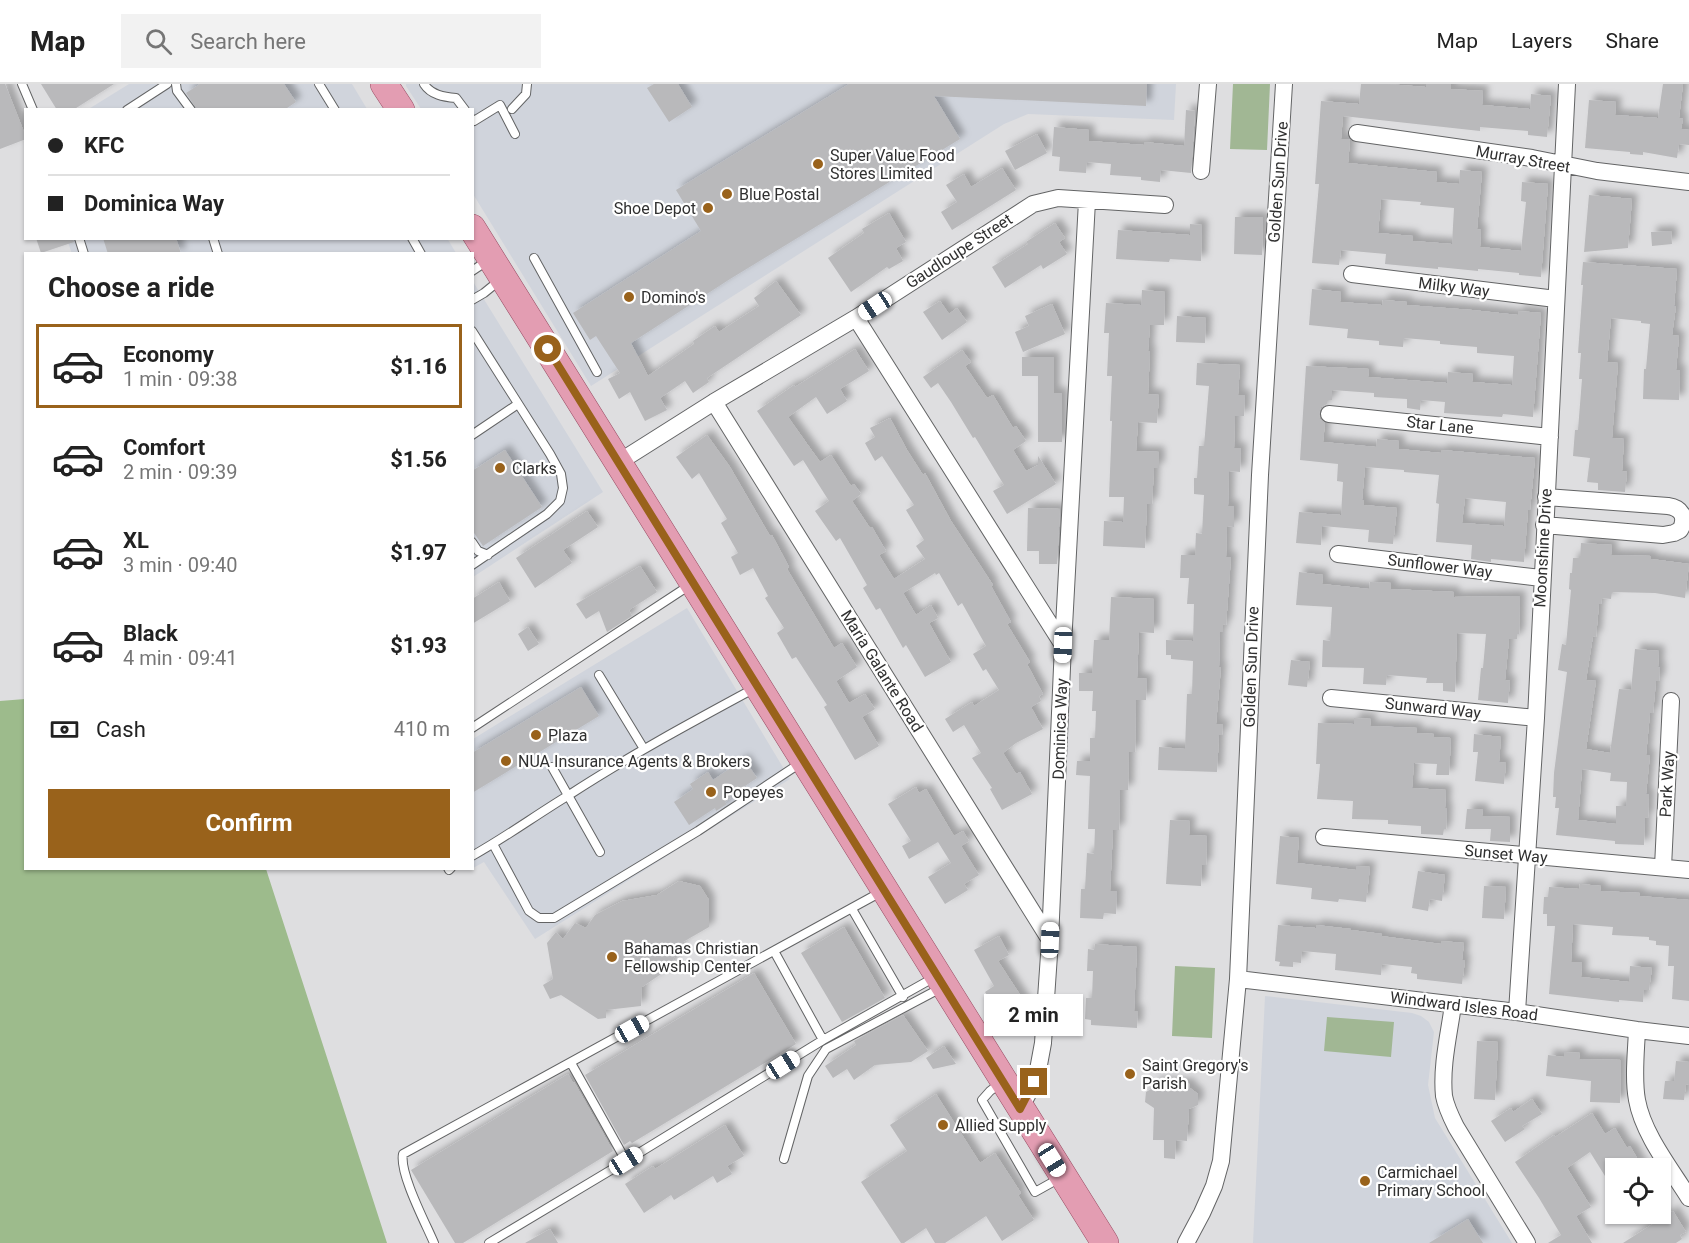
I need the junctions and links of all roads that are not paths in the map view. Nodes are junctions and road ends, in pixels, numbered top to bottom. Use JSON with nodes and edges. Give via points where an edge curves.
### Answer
{"nodes":[{"id":1,"x":22,"y":84,"type":"edge"},
{"id":2,"x":167,"y":84,"type":"edge"},
{"id":3,"x":176,"y":84,"type":"edge"},
{"id":4,"x":319,"y":84,"type":"edge"},
{"id":5,"x":384,"y":84,"type":"edge"},
{"id":6,"x":424,"y":84,"type":"edge"},
{"id":7,"x":527,"y":84,"type":"edge"},
{"id":8,"x":1208,"y":84,"type":"edge"},
{"id":9,"x":1284,"y":84,"type":"edge"},
{"id":10,"x":1567,"y":84,"type":"edge"},
{"id":11,"x":32,"y":108,"type":"edge"},
{"id":12,"x":130,"y":108,"type":"edge"},
{"id":13,"x":190,"y":108,"type":"edge"},
{"id":14,"x":334,"y":108,"type":"edge"},
{"id":15,"x":400,"y":108,"type":"edge"},
{"id":16,"x":464,"y":108,"type":"edge"},
{"id":17,"x":512,"y":109,"type":"dead end"},
{"id":18,"x":474,"y":121,"type":"edge"},
{"id":19,"x":1357,"y":133,"type":"dead end"},
{"id":20,"x":515,"y":134,"type":"dead end"},
{"id":21,"x":1562,"y":165,"type":"junction"},
{"id":22,"x":1201,"y":171,"type":"dead end"},
{"id":23,"x":1689,"y":182,"type":"edge"},
{"id":24,"x":1087,"y":201,"type":"junction"},
{"id":25,"x":1165,"y":205,"type":"dead end"},
{"id":26,"x":474,"y":233,"type":"edge"},
{"id":27,"x":534,"y":258,"type":"dead end"},
{"id":28,"x":489,"y":269,"type":"edge"},
{"id":29,"x":1352,"y":274,"type":"dead end"},
{"id":30,"x":474,"y":299,"type":"edge"},
{"id":31,"x":1556,"y":299,"type":"junction"},
{"id":32,"x":856,"y":318,"type":"junction"},
{"id":33,"x":474,"y":334,"type":"edge"},
{"id":34,"x":597,"y":372,"type":"dead end"},
{"id":35,"x":714,"y":402,"type":"junction"},
{"id":36,"x":518,"y":404,"type":"junction"},
{"id":37,"x":1329,"y":414,"type":"dead end"},
{"id":38,"x":474,"y":434,"type":"edge"},
{"id":39,"x":1550,"y":437,"type":"junction"},
{"id":40,"x":619,"y":462,"type":"junction"},
{"id":41,"x":1546,"y":497,"type":"junction"},
{"id":42,"x":1544,"y":525,"type":"junction"},
{"id":43,"x":474,"y":545,"type":"edge"},
{"id":44,"x":1338,"y":554,"type":"dead end"},
{"id":45,"x":488,"y":555,"type":"junction"},
{"id":46,"x":474,"y":564,"type":"edge"},
{"id":47,"x":1541,"y":578,"type":"junction"},
{"id":48,"x":693,"y":583,"type":"junction"},
{"id":49,"x":1063,"y":645,"type":"junction"},
{"id":50,"x":599,"y":675,"type":"dead end"},
{"id":51,"x":758,"y":687,"type":"junction"},
{"id":52,"x":1331,"y":698,"type":"dead end"},
{"id":53,"x":1671,"y":701,"type":"dead end"},
{"id":54,"x":1536,"y":718,"type":"junction"},
{"id":55,"x":474,"y":727,"type":"edge"},
{"id":56,"x":644,"y":749,"type":"junction"},
{"id":57,"x":804,"y":761,"type":"junction"},
{"id":58,"x":552,"y":767,"type":"dead end"},
{"id":59,"x":568,"y":795,"type":"junction"},
{"id":60,"x":1323,"y":837,"type":"dead end"},
{"id":61,"x":493,"y":844,"type":"junction"},
{"id":62,"x":600,"y":852,"type":"dead end"},
{"id":63,"x":474,"y":855,"type":"edge"},
{"id":64,"x":1527,"y":856,"type":"junction"},
{"id":65,"x":1663,"y":867,"type":"junction"},
{"id":66,"x":1689,"y":870,"type":"edge"},
{"id":67,"x":884,"y":891,"type":"junction"},
{"id":68,"x":852,"y":909,"type":"junction"},
{"id":69,"x":1050,"y":940,"type":"junction"},
{"id":70,"x":774,"y":951,"type":"junction"},
{"id":71,"x":1238,"y":979,"type":"junction"},
{"id":72,"x":940,"y":981,"type":"junction"},
{"id":73,"x":903,"y":997,"type":"junction"},
{"id":74,"x":1453,"y":1005,"type":"junction"},
{"id":75,"x":1518,"y":1012,"type":"junction"},
{"id":76,"x":1637,"y":1030,"type":"junction"},
{"id":77,"x":1689,"y":1036,"type":"edge"},
{"id":78,"x":823,"y":1040,"type":"junction"},
{"id":79,"x":571,"y":1063,"type":"junction"},
{"id":80,"x":1003,"y":1081,"type":"junction"},
{"id":81,"x":1020,"y":1109,"type":"junction"},
{"id":82,"x":784,"y":1159,"type":"dead end"},
{"id":83,"x":626,"y":1161,"type":"junction"},
{"id":84,"x":1063,"y":1177,"type":"junction"},
{"id":85,"x":1689,"y":1198,"type":"edge"},
{"id":86,"x":434,"y":1243,"type":"edge"},
{"id":87,"x":489,"y":1243,"type":"edge"},
{"id":88,"x":1105,"y":1243,"type":"edge"},
{"id":89,"x":1186,"y":1243,"type":"edge"},
{"id":90,"x":1527,"y":1243,"type":"edge"}],
"edges":[{"from":1,"to":11,"type":"lane"},
{"from":2,"to":12,"type":"lane"},
{"from":3,"to":13,"type":"lane"},
{"from":4,"to":14,"type":"lane"},
{"from":5,"to":15,"type":"main road"},
{"from":6,"to":16,"type":"lane","via":[[428,90],[456,98]]},
{"from":7,"to":17,"type":"lane","via":[[526,94]]},
{"from":8,"to":22,"type":"street"},
{"from":9,"to":71,"type":"street","name":"Golden Sun Drive","via":[[1260,475]]},
{"from":10,"to":21,"type":"street","name":"Moonshine Drive"},
{"from":18,"to":20,"type":"lane","via":[[500,105]]},
{"from":19,"to":21,"type":"street","name":"Murray Street"},
{"from":21,"to":23,"type":"street","name":"Murray Street"},
{"from":21,"to":31,"type":"street","name":"Moonshine Drive"},
{"from":24,"to":25,"type":"street","name":"Gaudloupe Street"},
{"from":24,"to":32,"type":"street","name":"Gaudloupe Street","via":[[1058,198],[1033,204]]},
{"from":24,"to":49,"type":"street","name":"Dominica Way"},
{"from":26,"to":28,"type":"main road"},
{"from":27,"to":34,"type":"lane"},
{"from":28,"to":30,"type":"lane","via":[[484,293]]},
{"from":28,"to":40,"type":"main road"},
{"from":29,"to":31,"type":"street","name":"Milky Way"},
{"from":31,"to":39,"type":"street","name":"Moonshine Drive"},
{"from":32,"to":35,"type":"street","name":"Gaudloupe Street"},
{"from":32,"to":49,"type":"street"},
{"from":33,"to":36,"type":"lane"},
{"from":35,"to":40,"type":"street","name":"Gaudloupe Street"},
{"from":35,"to":69,"type":"street","name":"Maria Galante Road"},
{"from":36,"to":38,"type":"lane"},
{"from":36,"to":45,"type":"lane","via":[[561,474],[563,488],[560,501],[547,514]]},
{"from":37,"to":39,"type":"street","name":"Star Lane"},
{"from":39,"to":41,"type":"street","name":"Moonshine Drive"},
{"from":40,"to":48,"type":"main road"},
{"from":41,"to":42,"type":"street","name":"Moonshine Drive"},
{"from":41,"to":42,"type":"street","via":[[1668,506],[1680,512],[1683,522],[1678,532],[1664,534]]},
{"from":42,"to":47,"type":"street","name":"Moonshine Drive"},
{"from":43,"to":45,"type":"lane"},
{"from":44,"to":47,"type":"street","name":"Sunflower Way"},
{"from":45,"to":46,"type":"lane"},
{"from":47,"to":54,"type":"street","name":"Moonshine Drive"},
{"from":48,"to":51,"type":"main road"},
{"from":48,"to":55,"type":"lane"},
{"from":49,"to":69,"type":"street","name":"Dominica Way"},
{"from":50,"to":56,"type":"lane"},
{"from":51,"to":56,"type":"lane"},
{"from":51,"to":57,"type":"main road"},
{"from":52,"to":54,"type":"street","name":"Sunward Way"},
{"from":53,"to":65,"type":"street","name":"Park Way"},
{"from":54,"to":64,"type":"street","name":"Moonshine Drive"},
{"from":56,"to":59,"type":"lane"},
{"from":57,"to":61,"type":"lane","via":[[554,918],[539,918],[529,911]]},
{"from":57,"to":67,"type":"main road"},
{"from":58,"to":59,"type":"lane"},
{"from":59,"to":61,"type":"lane"},
{"from":59,"to":62,"type":"lane"},
{"from":60,"to":64,"type":"street","name":"Sunset Way"},
{"from":61,"to":63,"type":"lane"},
{"from":64,"to":65,"type":"street","name":"Sunset Way"},
{"from":64,"to":75,"type":"street","name":"Moonshine Drive"},
{"from":65,"to":66,"type":"street","name":"Sunset Way"},
{"from":67,"to":68,"type":"lane"},
{"from":67,"to":72,"type":"main road"},
{"from":68,"to":70,"type":"lane"},
{"from":68,"to":73,"type":"lane"},
{"from":69,"to":81,"type":"street","name":"Dominica Way","via":[[1043,1050],[1034,1082]]},
{"from":70,"to":78,"type":"lane"},
{"from":70,"to":79,"type":"lane"},
{"from":71,"to":74,"type":"street","name":"Windward Isles Road"},
{"from":71,"to":89,"type":"street","name":"Golden Sun Drive","via":[[1221,1161],[1210,1195]]},
{"from":72,"to":73,"type":"lane"},
{"from":72,"to":80,"type":"main road"},
{"from":72,"to":82,"type":"lane","via":[[826,1049],[808,1076]]},
{"from":73,"to":78,"type":"lane"},
{"from":74,"to":75,"type":"street","name":"Windward Isles Road"},
{"from":74,"to":90,"type":"street","via":[[1444,1078],[1448,1111]]},
{"from":75,"to":76,"type":"street","name":"Windward Isles Road"},
{"from":76,"to":77,"type":"street","name":"Windward Isles Road"},
{"from":76,"to":85,"type":"street","via":[[1637,1103],[1652,1138]]},
{"from":78,"to":83,"type":"lane"},
{"from":79,"to":83,"type":"lane"},
{"from":79,"to":86,"type":"lane","via":[[403,1154],[403,1167]]},
{"from":80,"to":81,"type":"main road"},
{"from":80,"to":84,"type":"lane","via":[[982,1101],[1035,1192]]},
{"from":81,"to":84,"type":"main road"},
{"from":83,"to":87,"type":"lane"},
{"from":84,"to":88,"type":"main road"}]}
